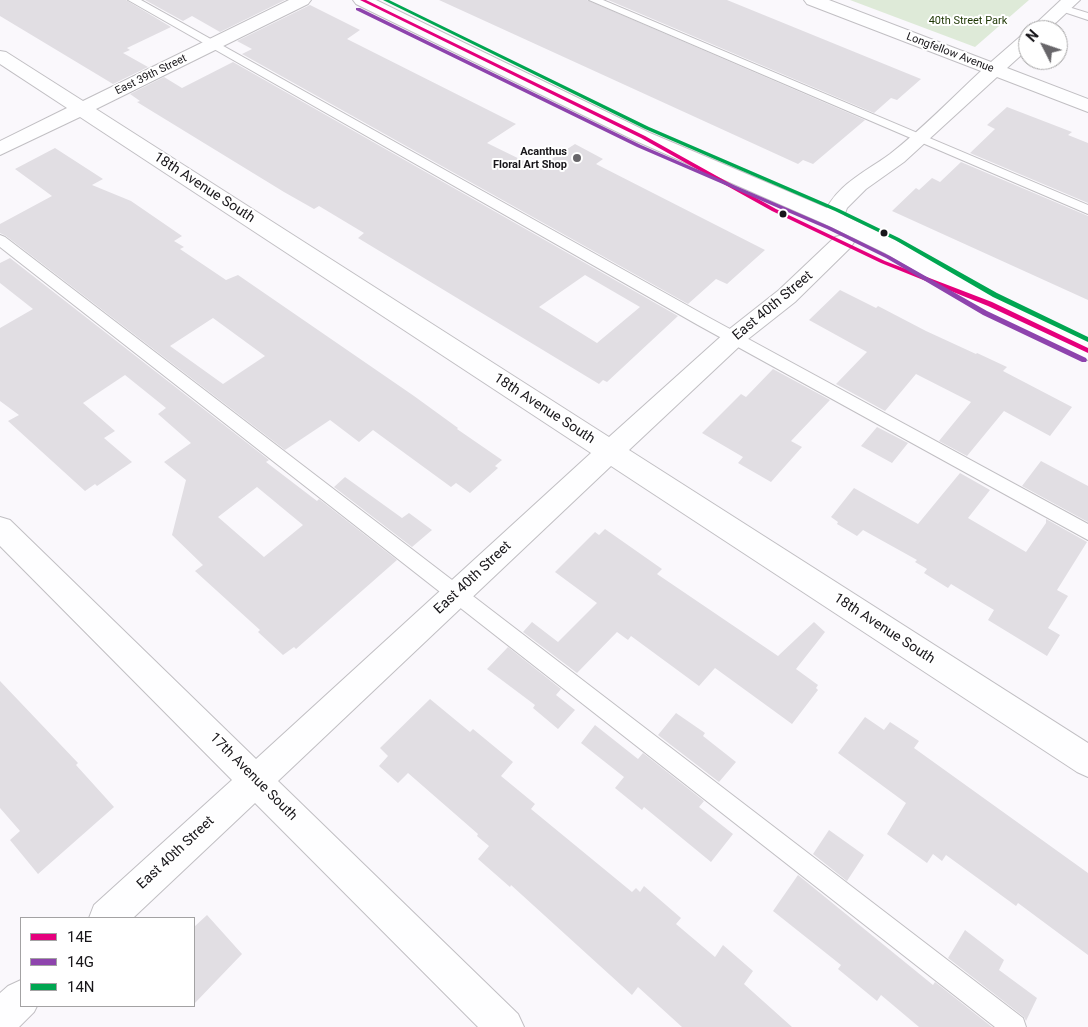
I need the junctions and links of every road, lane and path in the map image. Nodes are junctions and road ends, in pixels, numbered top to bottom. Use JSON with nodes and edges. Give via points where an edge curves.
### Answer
{"nodes":[{"id":1,"x":133,"y":0,"type":"edge"},
{"id":2,"x":302,"y":0,"type":"edge"},
{"id":3,"x":362,"y":0,"type":"edge"},
{"id":4,"x":594,"y":0,"type":"edge"},
{"id":5,"x":813,"y":0,"type":"edge"},
{"id":6,"x":1067,"y":4,"type":"edge"},
{"id":7,"x":1088,"y":17,"type":"edge"},
{"id":8,"x":1049,"y":20,"type":"edge"},
{"id":9,"x":213,"y":44,"type":"junction"},
{"id":10,"x":1018,"y":48,"type":"edge"},
{"id":11,"x":0,"y":56,"type":"edge"},
{"id":12,"x":994,"y":70,"type":"junction"},
{"id":13,"x":1088,"y":106,"type":"edge"},
{"id":14,"x":82,"y":109,"type":"junction"},
{"id":15,"x":643,"y":137,"type":"junction"},
{"id":16,"x":919,"y":138,"type":"junction"},
{"id":17,"x":0,"y":149,"type":"edge"},
{"id":18,"x":1088,"y":210,"type":"edge"},
{"id":19,"x":834,"y":219,"type":"junction"},
{"id":20,"x":0,"y":240,"type":"edge"},
{"id":21,"x":843,"y":242,"type":"junction"},
{"id":22,"x":990,"y":304,"type":"junction"},
{"id":23,"x":735,"y":338,"type":"junction"},
{"id":24,"x":1088,"y":351,"type":"edge"},
{"id":25,"x":610,"y":452,"type":"junction"},
{"id":26,"x":0,"y":528,"type":"edge"},
{"id":27,"x":1088,"y":533,"type":"edge"},
{"id":28,"x":456,"y":594,"type":"junction"},
{"id":29,"x":1088,"y":761,"type":"edge"},
{"id":30,"x":255,"y":779,"type":"junction"},
{"id":31,"x":108,"y":917,"type":"edge"},
{"id":32,"x":20,"y":1000,"type":"edge"},
{"id":33,"x":0,"y":1019,"type":"edge"},
{"id":34,"x":505,"y":1027,"type":"edge"},
{"id":35,"x":1014,"y":1027,"type":"edge"}],
"edges":[{"from":1,"to":9,"type":"lane"},
{"from":2,"to":9,"type":"street","name":"East 39th Street"},
{"from":3,"to":15,"type":"street"},
{"from":4,"to":16,"type":"lane"},
{"from":5,"to":12,"type":"street","name":"Longfellow Avenue"},
{"from":6,"to":7,"type":"lane"},
{"from":6,"to":8,"type":"street"},
{"from":9,"to":14,"type":"street","name":"East 39th Street"},
{"from":9,"to":23,"type":"lane"},
{"from":10,"to":12,"type":"street"},
{"from":11,"to":14,"type":"street","name":"18th Avenue South"},
{"from":12,"to":13,"type":"street","name":"Longfellow Avenue"},
{"from":12,"to":16,"type":"street"},
{"from":14,"to":17,"type":"street","name":"East 39th Street"},
{"from":14,"to":25,"type":"street","name":"18th Avenue South"},
{"from":15,"to":19,"type":"street"},
{"from":15,"to":21,"type":"street","via":[[774,210]]},
{"from":16,"to":18,"type":"lane"},
{"from":16,"to":19,"type":"street","via":[[860,184],[837,206]]},
{"from":19,"to":22,"type":"street","via":[[893,248]]},
{"from":20,"to":28,"type":"lane"},
{"from":21,"to":22,"type":"street","via":[[883,262]]},
{"from":21,"to":23,"type":"street","name":"East 40th Street","via":[[787,296]]},
{"from":22,"to":24,"type":"street"},
{"from":23,"to":25,"type":"street","name":"East 40th Street"},
{"from":23,"to":27,"type":"lane"},
{"from":25,"to":28,"type":"street","name":"East 40th Street"},
{"from":25,"to":29,"type":"street","name":"18th Avenue South"},
{"from":26,"to":30,"type":"street","name":"17th Avenue South"},
{"from":28,"to":30,"type":"street","name":"East 40th Street"},
{"from":28,"to":35,"type":"lane"},
{"from":30,"to":31,"type":"street","name":"East 40th Street"},
{"from":30,"to":34,"type":"street","name":"17th Avenue South"},
{"from":32,"to":33,"type":"street"}]}
